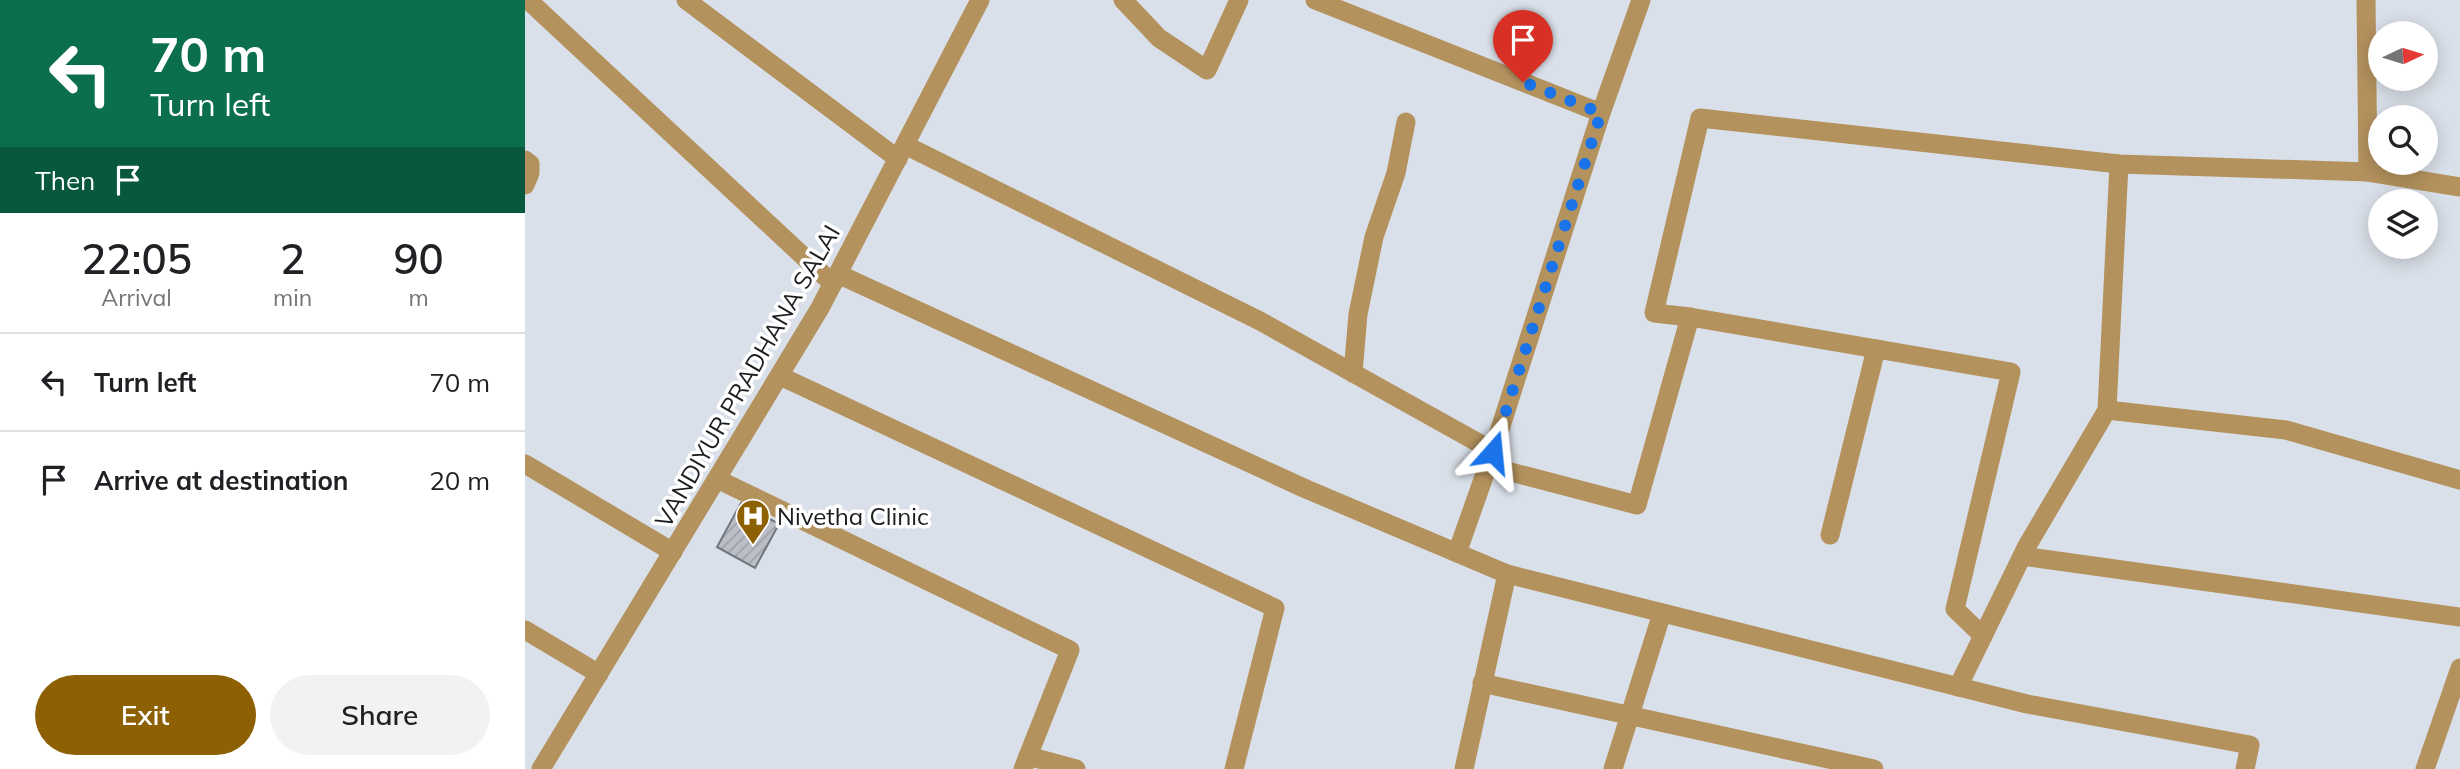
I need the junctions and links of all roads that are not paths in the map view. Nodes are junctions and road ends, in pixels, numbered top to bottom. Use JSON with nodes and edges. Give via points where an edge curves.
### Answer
{"nodes":[{"id":1,"x":529,"y":0,"type":"edge"},
{"id":2,"x":686,"y":0,"type":"edge"},
{"id":3,"x":980,"y":0,"type":"edge"},
{"id":4,"x":1123,"y":0,"type":"edge"},
{"id":5,"x":1239,"y":0,"type":"edge"},
{"id":6,"x":1315,"y":0,"type":"edge"},
{"id":7,"x":1641,"y":0,"type":"edge"},
{"id":8,"x":2366,"y":0,"type":"edge"},
{"id":9,"x":1601,"y":113,"type":"junction"},
{"id":10,"x":1406,"y":122,"type":"dead end"},
{"id":11,"x":902,"y":152,"type":"junction"},
{"id":12,"x":525,"y":160,"type":"edge"},
{"id":13,"x":2119,"y":164,"type":"junction"},
{"id":14,"x":2368,"y":172,"type":"joint"},
{"id":15,"x":2386,"y":175,"type":"edge"},
{"id":16,"x":525,"y":185,"type":"edge"},
{"id":17,"x":2460,"y":187,"type":"edge"},
{"id":18,"x":836,"y":279,"type":"junction"},
{"id":19,"x":1690,"y":317,"type":"junction"},
{"id":20,"x":1876,"y":349,"type":"junction"},
{"id":21,"x":1353,"y":373,"type":"junction"},
{"id":22,"x":780,"y":376,"type":"junction"},
{"id":23,"x":2107,"y":410,"type":"junction"},
{"id":24,"x":1490,"y":459,"type":"junction"},
{"id":25,"x":525,"y":464,"type":"edge"},
{"id":26,"x":717,"y":479,"type":"junction"},
{"id":27,"x":2460,"y":480,"type":"edge"},
{"id":28,"x":1830,"y":535,"type":"dead end"},
{"id":29,"x":673,"y":552,"type":"junction"},
{"id":30,"x":1457,"y":553,"type":"junction"},
{"id":31,"x":2022,"y":556,"type":"junction"},
{"id":32,"x":1507,"y":574,"type":"junction"},
{"id":33,"x":1662,"y":613,"type":"junction"},
{"id":34,"x":2460,"y":618,"type":"edge"},
{"id":35,"x":525,"y":630,"type":"edge"},
{"id":36,"x":1983,"y":636,"type":"junction"},
{"id":37,"x":2460,"y":668,"type":"edge"},
{"id":38,"x":599,"y":674,"type":"junction"},
{"id":39,"x":1482,"y":683,"type":"junction"},
{"id":40,"x":1958,"y":687,"type":"junction"},
{"id":41,"x":1630,"y":716,"type":"junction"},
{"id":42,"x":1026,"y":763,"type":"edge"},
{"id":43,"x":541,"y":769,"type":"edge"},
{"id":44,"x":1076,"y":769,"type":"edge"},
{"id":45,"x":1234,"y":769,"type":"edge"},
{"id":46,"x":1464,"y":769,"type":"edge"},
{"id":47,"x":1613,"y":769,"type":"edge"},
{"id":48,"x":1874,"y":769,"type":"edge"},
{"id":49,"x":2245,"y":769,"type":"edge"},
{"id":50,"x":2425,"y":769,"type":"edge"}],
"edges":[{"from":1,"to":18,"type":"street"},
{"from":2,"to":11,"type":"street"},
{"from":3,"to":11,"type":"street","name":"VANDIYUR PRADHANA SALAI"},
{"from":4,"to":5,"type":"street","via":[[1159,38],[1207,70]]},
{"from":6,"to":9,"type":"street"},
{"from":7,"to":9,"type":"street"},
{"from":8,"to":14,"type":"street"},
{"from":9,"to":24,"type":"street"},
{"from":10,"to":21,"type":"street","via":[[1397,173],[1374,237],[1358,314]]},
{"from":11,"to":18,"type":"street","name":"VANDIYUR PRADHANA SALAI"},
{"from":11,"to":21,"type":"street","via":[[1260,321]]},
{"from":12,"to":16,"type":"street","via":[[530,173]]},
{"from":13,"to":14,"type":"street"},
{"from":13,"to":19,"type":"street","via":[[1700,118],[1654,313]]},
{"from":13,"to":23,"type":"street"},
{"from":15,"to":17,"type":"street"},
{"from":18,"to":22,"type":"street","name":"VANDIYUR PRADHANA SALAI"},
{"from":18,"to":30,"type":"street"},
{"from":19,"to":20,"type":"street"},
{"from":19,"to":24,"type":"street","via":[[1637,505]]},
{"from":20,"to":28,"type":"street"},
{"from":20,"to":36,"type":"street","via":[[2011,372],[1955,609]]},
{"from":21,"to":24,"type":"street"},
{"from":22,"to":26,"type":"street","name":"VANDIYUR PRADHANA SALAI"},
{"from":22,"to":45,"type":"street","via":[[1275,608]]},
{"from":23,"to":27,"type":"street","via":[[2286,430]]},
{"from":23,"to":31,"type":"street"},
{"from":24,"to":30,"type":"street"},
{"from":25,"to":29,"type":"street"},
{"from":26,"to":29,"type":"street","name":"VANDIYUR PRADHANA SALAI"},
{"from":26,"to":42,"type":"street","via":[[1070,650]]},
{"from":29,"to":38,"type":"street","name":"VANDIYUR PRADHANA SALAI"},
{"from":30,"to":32,"type":"street"},
{"from":31,"to":34,"type":"street"},
{"from":31,"to":36,"type":"street"},
{"from":32,"to":33,"type":"street"},
{"from":32,"to":39,"type":"street"},
{"from":33,"to":40,"type":"street"},
{"from":33,"to":41,"type":"street"},
{"from":35,"to":38,"type":"street"},
{"from":36,"to":40,"type":"street"},
{"from":37,"to":50,"type":"street"},
{"from":38,"to":43,"type":"street","name":"VANDIYUR PRADHANA SALAI"},
{"from":39,"to":41,"type":"street"},
{"from":39,"to":46,"type":"street"},
{"from":40,"to":49,"type":"street","via":[[2250,745]]},
{"from":41,"to":47,"type":"street"},
{"from":41,"to":48,"type":"street"},
{"from":42,"to":44,"type":"street"}]}
